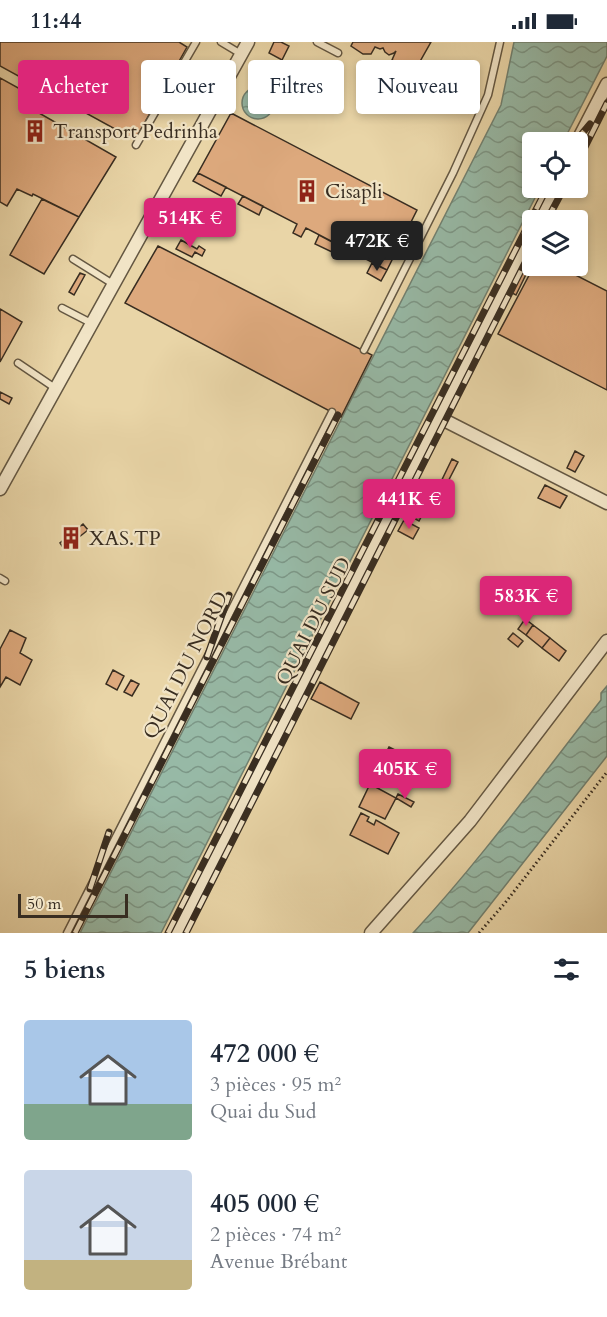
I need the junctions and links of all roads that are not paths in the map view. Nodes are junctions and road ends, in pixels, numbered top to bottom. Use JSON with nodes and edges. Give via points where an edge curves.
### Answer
{"nodes":[{"id":1,"x":196,"y":42,"type":"edge"},
{"id":2,"x":221,"y":42,"type":"edge"},
{"id":3,"x":248,"y":42,"type":"edge"},
{"id":4,"x":317,"y":42,"type":"edge"},
{"id":5,"x":500,"y":42,"type":"edge"},
{"id":6,"x":338,"y":52,"type":"dead end"},
{"id":7,"x":241,"y":54,"type":"junction"},
{"id":8,"x":607,"y":84,"type":"edge"},
{"id":9,"x":582,"y":132,"type":"edge"},
{"id":10,"x":136,"y":145,"type":"dead end"},
{"id":11,"x":151,"y":217,"type":"junction"},
{"id":12,"x":186,"y":232,"type":"dead end"},
{"id":13,"x":522,"y":251,"type":"edge"},
{"id":14,"x":74,"y":259,"type":"dead end"},
{"id":15,"x":114,"y":285,"type":"junction"},
{"id":16,"x":62,"y":308,"type":"dead end"},
{"id":17,"x":92,"y":323,"type":"junction"},
{"id":18,"x":364,"y":350,"type":"dead end"},
{"id":19,"x":18,"y":363,"type":"dead end"},
{"id":20,"x":56,"y":388,"type":"junction"},
{"id":21,"x":332,"y":412,"type":"dead end"},
{"id":22,"x":438,"y":417,"type":"junction"},
{"id":23,"x":0,"y":489,"type":"edge"},
{"id":24,"x":607,"y":503,"type":"edge"},
{"id":25,"x":607,"y":641,"type":"edge"},
{"id":26,"x":67,"y":933,"type":"edge"},
{"id":27,"x":177,"y":933,"type":"edge"},
{"id":28,"x":371,"y":933,"type":"edge"}],
"edges":[{"from":1,"to":10,"type":"lane"},
{"from":2,"to":7,"type":"lane"},
{"from":3,"to":7,"type":"street"},
{"from":4,"to":6,"type":"lane"},
{"from":5,"to":18,"type":"lane","via":[[488,95]]},
{"from":7,"to":11,"type":"street"},
{"from":8,"to":9,"type":"street"},
{"from":11,"to":12,"type":"lane"},
{"from":11,"to":15,"type":"street"},
{"from":13,"to":22,"type":"street","name":"QUAI DU SUD"},
{"from":14,"to":15,"type":"lane"},
{"from":15,"to":17,"type":"street"},
{"from":16,"to":17,"type":"lane"},
{"from":17,"to":20,"type":"street"},
{"from":19,"to":20,"type":"lane"},
{"from":20,"to":23,"type":"street"},
{"from":21,"to":26,"type":"lane","name":"QUAI DU NORD"},
{"from":22,"to":24,"type":"street"},
{"from":22,"to":27,"type":"street","name":"QUAI DU SUD"},
{"from":25,"to":28,"type":"street","via":[[470,821]]}]}
